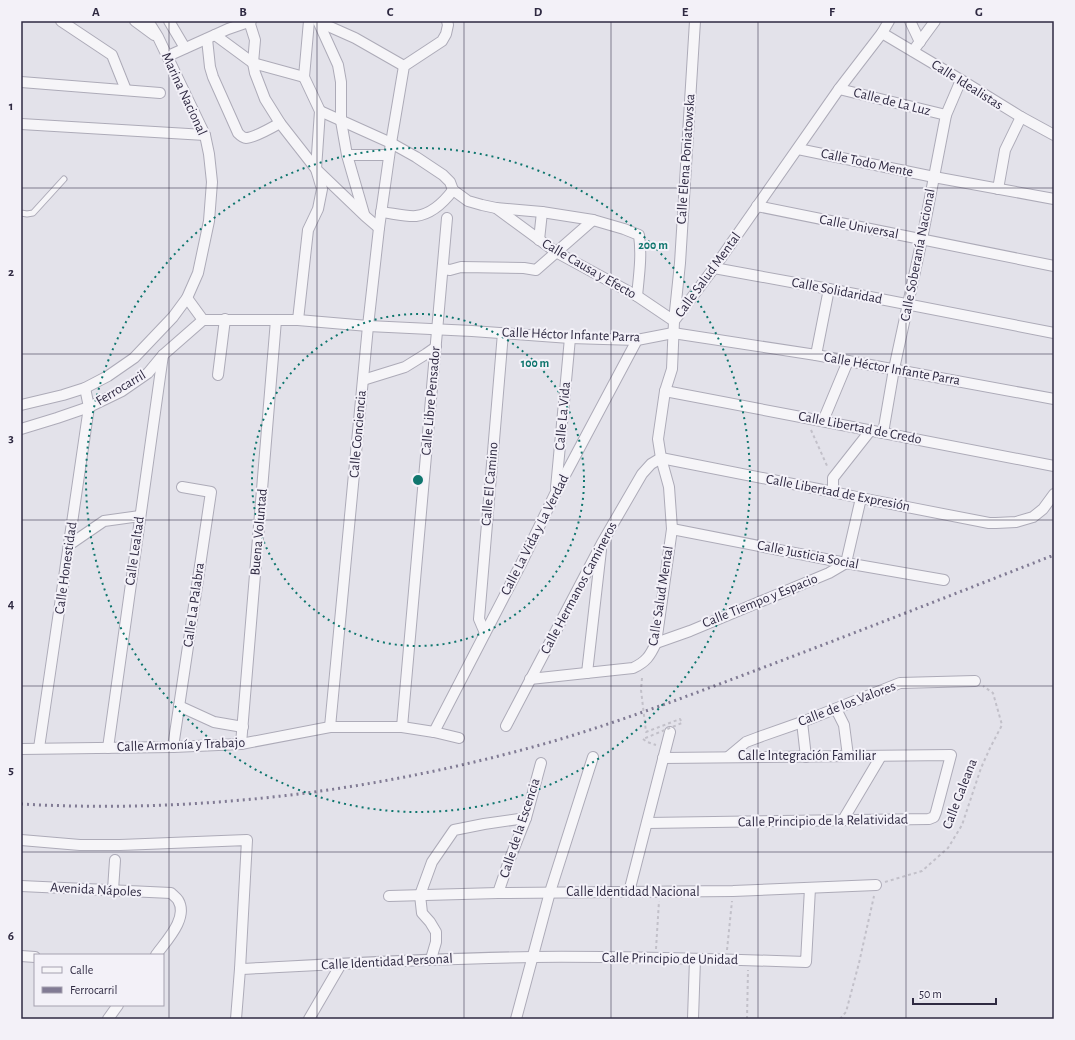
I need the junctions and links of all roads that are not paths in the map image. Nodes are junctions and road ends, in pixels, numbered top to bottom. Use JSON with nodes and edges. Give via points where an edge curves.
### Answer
{"nodes":[{"id":1,"x":62,"y":21,"type":"edge"},
{"id":2,"x":135,"y":21,"type":"edge"},
{"id":3,"x":148,"y":21,"type":"edge"},
{"id":4,"x":169,"y":21,"type":"edge"},
{"id":5,"x":250,"y":21,"type":"edge"},
{"id":6,"x":308,"y":21,"type":"edge"},
{"id":7,"x":695,"y":21,"type":"edge"},
{"id":8,"x":889,"y":21,"type":"edge"},
{"id":9,"x":910,"y":21,"type":"edge"},
{"id":10,"x":935,"y":21,"type":"edge"},
{"id":11,"x":319,"y":22,"type":"edge"},
{"id":12,"x":447,"y":23,"type":"edge"},
{"id":13,"x":882,"y":33,"type":"junction"},
{"id":14,"x":212,"y":36,"type":"junction"},
{"id":15,"x":158,"y":37,"type":"junction"},
{"id":16,"x":920,"y":42,"type":"junction"},
{"id":17,"x":185,"y":48,"type":"junction"},
{"id":18,"x":913,"y":51,"type":"junction"},
{"id":19,"x":168,"y":56,"type":"junction"},
{"id":20,"x":253,"y":62,"type":"junction"},
{"id":21,"x":404,"y":66,"type":"junction"},
{"id":22,"x":304,"y":77,"type":"junction"},
{"id":23,"x":961,"y":80,"type":"junction"},
{"id":24,"x":21,"y":82,"type":"edge"},
{"id":25,"x":839,"y":89,"type":"junction"},
{"id":26,"x":126,"y":90,"type":"junction"},
{"id":27,"x":160,"y":94,"type":"dead end"},
{"id":28,"x":320,"y":111,"type":"junction"},
{"id":29,"x":946,"y":115,"type":"junction"},
{"id":30,"x":1020,"y":117,"type":"junction"},
{"id":31,"x":341,"y":121,"type":"junction"},
{"id":32,"x":280,"y":123,"type":"junction"},
{"id":33,"x":21,"y":124,"type":"edge"},
{"id":34,"x":205,"y":135,"type":"junction"},
{"id":35,"x":1054,"y":135,"type":"edge"},
{"id":36,"x":391,"y":143,"type":"junction"},
{"id":37,"x":798,"y":149,"type":"junction"},
{"id":38,"x":347,"y":155,"type":"junction"},
{"id":39,"x":390,"y":155,"type":"junction"},
{"id":40,"x":316,"y":169,"type":"junction"},
{"id":41,"x":934,"y":177,"type":"junction"},
{"id":42,"x":64,"y":179,"type":"dead end"},
{"id":43,"x":998,"y":189,"type":"junction"},
{"id":44,"x":453,"y":190,"type":"junction"},
{"id":45,"x":1054,"y":199,"type":"edge"},
{"id":46,"x":757,"y":206,"type":"junction"},
{"id":47,"x":496,"y":208,"type":"junction"},
{"id":48,"x":381,"y":212,"type":"junction"},
{"id":49,"x":542,"y":212,"type":"junction"},
{"id":50,"x":21,"y":213,"type":"edge"},
{"id":51,"x":365,"y":216,"type":"junction"},
{"id":52,"x":447,"y":218,"type":"dead end"},
{"id":53,"x":594,"y":220,"type":"junction"},
{"id":54,"x":379,"y":228,"type":"junction"},
{"id":55,"x":922,"y":239,"type":"junction"},
{"id":56,"x":539,"y":240,"type":"junction"},
{"id":57,"x":556,"y":252,"type":"junction"},
{"id":58,"x":1054,"y":266,"type":"edge"},
{"id":59,"x":714,"y":268,"type":"junction"},
{"id":60,"x":443,"y":269,"type":"junction"},
{"id":61,"x":830,"y":289,"type":"junction"},
{"id":62,"x":637,"y":296,"type":"junction"},
{"id":63,"x":187,"y":298,"type":"junction"},
{"id":64,"x":908,"y":305,"type":"junction"},
{"id":65,"x":225,"y":319,"type":"junction"},
{"id":66,"x":203,"y":320,"type":"junction"},
{"id":67,"x":276,"y":320,"type":"junction"},
{"id":68,"x":298,"y":320,"type":"junction"},
{"id":69,"x":674,"y":321,"type":"junction"},
{"id":70,"x":368,"y":326,"type":"junction"},
{"id":71,"x":437,"y":329,"type":"junction"},
{"id":72,"x":1054,"y":332,"type":"edge"},
{"id":73,"x":673,"y":333,"type":"junction"},
{"id":74,"x":503,"y":334,"type":"junction"},
{"id":75,"x":570,"y":338,"type":"junction"},
{"id":76,"x":637,"y":340,"type":"junction"},
{"id":77,"x":436,"y":347,"type":"junction"},
{"id":78,"x":163,"y":355,"type":"junction"},
{"id":79,"x":816,"y":355,"type":"junction"},
{"id":80,"x":848,"y":361,"type":"junction"},
{"id":81,"x":894,"y":369,"type":"junction"},
{"id":82,"x":218,"y":375,"type":"dead end"},
{"id":83,"x":363,"y":380,"type":"junction"},
{"id":84,"x":86,"y":388,"type":"junction"},
{"id":85,"x":665,"y":391,"type":"junction"},
{"id":86,"x":1054,"y":399,"type":"edge"},
{"id":87,"x":21,"y":405,"type":"edge"},
{"id":88,"x":89,"y":407,"type":"junction"},
{"id":89,"x":823,"y":421,"type":"junction"},
{"id":90,"x":21,"y":428,"type":"edge"},
{"id":91,"x":870,"y":431,"type":"junction"},
{"id":92,"x":883,"y":433,"type":"junction"},
{"id":93,"x":661,"y":458,"type":"junction"},
{"id":94,"x":1054,"y":466,"type":"edge"},
{"id":95,"x":182,"y":487,"type":"dead end"},
{"id":96,"x":833,"y":492,"type":"junction"},
{"id":97,"x":555,"y":494,"type":"junction"},
{"id":98,"x":1054,"y":494,"type":"edge"},
{"id":99,"x":861,"y":498,"type":"junction"},
{"id":100,"x":140,"y":516,"type":"junction"},
{"id":101,"x":672,"y":529,"type":"junction"},
{"id":102,"x":602,"y":543,"type":"junction"},
{"id":103,"x":69,"y":545,"type":"junction"},
{"id":104,"x":846,"y":562,"type":"junction"},
{"id":105,"x":944,"y":580,"type":"dead end"},
{"id":106,"x":485,"y":633,"type":"junction"},
{"id":107,"x":656,"y":643,"type":"junction"},
{"id":108,"x":588,"y":673,"type":"junction"},
{"id":109,"x":530,"y":679,"type":"junction"},
{"id":110,"x":975,"y":681,"type":"road end"},
{"id":111,"x":179,"y":706,"type":"junction"},
{"id":112,"x":836,"y":709,"type":"junction"},
{"id":113,"x":802,"y":722,"type":"junction"},
{"id":114,"x":330,"y":726,"type":"junction"},
{"id":115,"x":506,"y":726,"type":"dead end"},
{"id":116,"x":243,"y":727,"type":"junction"},
{"id":117,"x":402,"y":727,"type":"junction"},
{"id":118,"x":434,"y":732,"type":"junction"},
{"id":119,"x":670,"y":732,"type":"dead end"},
{"id":120,"x":459,"y":738,"type":"dead end"},
{"id":121,"x":241,"y":744,"type":"junction"},
{"id":122,"x":173,"y":747,"type":"junction"},
{"id":123,"x":39,"y":748,"type":"junction"},
{"id":124,"x":108,"y":748,"type":"junction"},
{"id":125,"x":21,"y":749,"type":"edge"},
{"id":126,"x":664,"y":753,"type":"junction"},
{"id":127,"x":951,"y":755,"type":"joint"},
{"id":128,"x":848,"y":756,"type":"junction"},
{"id":129,"x":880,"y":756,"type":"junction"},
{"id":130,"x":593,"y":757,"type":"dead end"},
{"id":131,"x":728,"y":757,"type":"junction"},
{"id":132,"x":806,"y":757,"type":"junction"},
{"id":133,"x":541,"y":762,"type":"dead end"},
{"id":134,"x":526,"y":818,"type":"junction"},
{"id":135,"x":843,"y":820,"type":"junction"},
{"id":136,"x":647,"y":823,"type":"junction"},
{"id":137,"x":21,"y":840,"type":"edge"},
{"id":138,"x":115,"y":860,"type":"dead end"},
{"id":139,"x":876,"y":885,"type":"road end"},
{"id":140,"x":21,"y":886,"type":"edge"},
{"id":141,"x":810,"y":888,"type":"junction"},
{"id":142,"x":113,"y":890,"type":"junction"},
{"id":143,"x":550,"y":892,"type":"junction"},
{"id":144,"x":629,"y":892,"type":"junction"},
{"id":145,"x":498,"y":893,"type":"junction"},
{"id":146,"x":420,"y":895,"type":"junction"},
{"id":147,"x":389,"y":896,"type":"dead end"},
{"id":148,"x":157,"y":954,"type":"edge"},
{"id":149,"x":21,"y":956,"type":"edge"},
{"id":150,"x":34,"y":957,"type":"edge"},
{"id":151,"x":534,"y":957,"type":"junction"},
{"id":152,"x":430,"y":959,"type":"junction"},
{"id":153,"x":695,"y":959,"type":"junction"},
{"id":154,"x":341,"y":964,"type":"junction"},
{"id":155,"x":240,"y":969,"type":"junction"},
{"id":156,"x":117,"y":1006,"type":"edge"},
{"id":157,"x":108,"y":1019,"type":"edge"},
{"id":158,"x":236,"y":1019,"type":"edge"},
{"id":159,"x":309,"y":1019,"type":"edge"},
{"id":160,"x":516,"y":1019,"type":"edge"},
{"id":161,"x":693,"y":1019,"type":"edge"}],
"edges":[{"from":1,"to":26,"type":"street","via":[[112,55]]},
{"from":2,"to":15,"type":"street"},
{"from":3,"to":15,"type":"street","name":"Marina Nacional"},
{"from":4,"to":17,"type":"street"},
{"from":5,"to":14,"type":"street"},
{"from":5,"to":20,"type":"street","via":[[255,40]]},
{"from":6,"to":22,"type":"street"},
{"from":7,"to":69,"type":"street","name":"Calle Elena Poniatowska"},
{"from":8,"to":13,"type":"street","name":"Calle Salud Mental"},
{"from":9,"to":16,"type":"street"},
{"from":10,"to":16,"type":"street"},
{"from":11,"to":21,"type":"street","via":[[356,38]]},
{"from":11,"to":31,"type":"street","via":[[338,65],[341,82]]},
{"from":12,"to":21,"type":"street","via":[[442,41]]},
{"from":13,"to":18,"type":"street","name":"Calle Idealistas"},
{"from":13,"to":25,"type":"street","name":"Calle Salud Mental"},
{"from":14,"to":17,"type":"street"},
{"from":14,"to":20,"type":"street"},
{"from":14,"to":32,"type":"street","via":[[210,67],[238,133],[242,137],[251,137]]},
{"from":15,"to":19,"type":"street","name":"Marina Nacional"},
{"from":16,"to":18,"type":"street"},
{"from":17,"to":19,"type":"street"},
{"from":18,"to":23,"type":"street","name":"Calle Idealistas"},
{"from":19,"to":34,"type":"street","name":"Marina Nacional"},
{"from":20,"to":22,"type":"street"},
{"from":20,"to":32,"type":"street","via":[[266,99]]},
{"from":21,"to":36,"type":"street","name":"Calle Conciencia"},
{"from":22,"to":28,"type":"street"},
{"from":23,"to":29,"type":"street","name":"Calle Soberanía Nacional"},
{"from":23,"to":30,"type":"street","name":"Calle Idealistas"},
{"from":24,"to":26,"type":"street"},
{"from":25,"to":29,"type":"street","name":"Calle de La Luz"},
{"from":25,"to":37,"type":"street","name":"Calle Salud Mental"},
{"from":26,"to":27,"type":"street"},
{"from":28,"to":31,"type":"street","name":"Calle Causa y Efecto"},
{"from":28,"to":40,"type":"street"},
{"from":29,"to":41,"type":"street","name":"Calle Soberanía Nacional"},
{"from":30,"to":35,"type":"street","name":"Calle Idealistas"},
{"from":30,"to":43,"type":"street","via":[[1005,150]]},
{"from":31,"to":36,"type":"street","name":"Calle Causa y Efecto"},
{"from":31,"to":38,"type":"street"},
{"from":32,"to":40,"type":"street"},
{"from":33,"to":34,"type":"street"},
{"from":34,"to":63,"type":"street","name":"Marina Nacional","via":[[212,182],[209,221],[198,273]]},
{"from":36,"to":39,"type":"street","name":"Calle Conciencia"},
{"from":36,"to":44,"type":"street","name":"Calle Causa y Efecto","via":[[443,175]]},
{"from":37,"to":41,"type":"street","name":"Calle Todo Mente"},
{"from":37,"to":46,"type":"street","name":"Calle Salud Mental"},
{"from":38,"to":39,"type":"street"},
{"from":38,"to":51,"type":"street"},
{"from":39,"to":48,"type":"street","name":"Calle Conciencia"},
{"from":40,"to":51,"type":"street"},
{"from":40,"to":68,"type":"street","via":[[322,189],[318,209],[308,230]]},
{"from":41,"to":43,"type":"street","name":"Calle Todo Mente"},
{"from":41,"to":55,"type":"street","name":"Calle Soberanía Nacional"},
{"from":42,"to":50,"type":"lane","via":[[33,213]]},
{"from":43,"to":45,"type":"street","name":"Calle Todo Mente"},
{"from":44,"to":47,"type":"street","name":"Calle Causa y Efecto","via":[[468,201]]},
{"from":44,"to":48,"type":"street","via":[[431,212],[416,216]]},
{"from":46,"to":55,"type":"street","name":"Calle Universal"},
{"from":46,"to":59,"type":"street","name":"Calle Salud Mental"},
{"from":47,"to":49,"type":"street"},
{"from":47,"to":56,"type":"street","name":"Calle Causa y Efecto"},
{"from":48,"to":54,"type":"street","name":"Calle Conciencia"},
{"from":49,"to":53,"type":"street"},
{"from":49,"to":56,"type":"street"},
{"from":51,"to":54,"type":"street"},
{"from":52,"to":60,"type":"street","name":"Calle Libre Pensador"},
{"from":53,"to":57,"type":"street"},
{"from":53,"to":62,"type":"street","via":[[639,235],[641,257]]},
{"from":54,"to":70,"type":"street","name":"Calle Conciencia"},
{"from":55,"to":58,"type":"street","name":"Calle Universal"},
{"from":55,"to":64,"type":"street","name":"Calle Soberanía Nacional"},
{"from":56,"to":57,"type":"street","name":"Calle Causa y Efecto"},
{"from":57,"to":60,"type":"street","via":[[536,270],[462,267]]},
{"from":57,"to":62,"type":"street","name":"Calle Causa y Efecto"},
{"from":59,"to":61,"type":"street","name":"Calle Solidaridad"},
{"from":59,"to":69,"type":"street","name":"Calle Salud Mental"},
{"from":60,"to":71,"type":"street","name":"Calle Libre Pensador"},
{"from":61,"to":64,"type":"street","name":"Calle Solidaridad"},
{"from":61,"to":79,"type":"street"},
{"from":62,"to":69,"type":"street","name":"Calle Causa y Efecto"},
{"from":63,"to":66,"type":"street"},
{"from":63,"to":84,"type":"street","name":"Marina Nacional","via":[[173,317],[134,358]]},
{"from":64,"to":72,"type":"street","name":"Calle Solidaridad"},
{"from":64,"to":81,"type":"street","name":"Calle Soberanía Nacional"},
{"from":65,"to":66,"type":"street","name":"Calle Héctor Infante Parra"},
{"from":65,"to":67,"type":"street","name":"Calle Héctor Infante Parra"},
{"from":65,"to":82,"type":"street"},
{"from":66,"to":78,"type":"street","name":"Ferrocarril"},
{"from":67,"to":68,"type":"street","name":"Calle Héctor Infante Parra"},
{"from":67,"to":116,"type":"street","name":"Buena Voluntad"},
{"from":68,"to":70,"type":"street","name":"Calle Héctor Infante Parra"},
{"from":69,"to":73,"type":"street","name":"Calle Salud Mental"},
{"from":70,"to":71,"type":"street","name":"Calle Héctor Infante Parra"},
{"from":70,"to":83,"type":"street","name":"Calle Conciencia"},
{"from":71,"to":74,"type":"street","name":"Calle Héctor Infante Parra"},
{"from":71,"to":77,"type":"street","name":"Calle Libre Pensador"},
{"from":73,"to":76,"type":"street","name":"Calle Héctor Infante Parra"},
{"from":73,"to":79,"type":"street","name":"Calle Héctor Infante Parra"},
{"from":73,"to":85,"type":"street","name":"Calle Salud Mental","via":[[672,369]]},
{"from":74,"to":75,"type":"street","name":"Calle Héctor Infante Parra"},
{"from":74,"to":106,"type":"street","name":"Calle El Camino","via":[[479,618]]},
{"from":75,"to":76,"type":"street","name":"Calle Héctor Infante Parra"},
{"from":75,"to":97,"type":"street","name":"Calle La Vida"},
{"from":76,"to":97,"type":"street","name":"Calle La Vida y La Verdad"},
{"from":77,"to":83,"type":"street","via":[[404,367]]},
{"from":77,"to":117,"type":"street","name":"Calle Libre Pensador"},
{"from":78,"to":88,"type":"street","name":"Ferrocarril","via":[[148,373],[122,391]]},
{"from":78,"to":100,"type":"street","name":"Calle Lealtad"},
{"from":79,"to":80,"type":"street","name":"Calle Héctor Infante Parra"},
{"from":80,"to":81,"type":"street","name":"Calle Héctor Infante Parra"},
{"from":80,"to":89,"type":"street"},
{"from":81,"to":86,"type":"street","name":"Calle Héctor Infante Parra"},
{"from":81,"to":92,"type":"street","name":"Calle Soberanía Nacional"},
{"from":83,"to":114,"type":"street","name":"Calle Conciencia"},
{"from":84,"to":87,"type":"street","name":"Marina Nacional"},
{"from":84,"to":88,"type":"street","name":"Calle Honestidad"},
{"from":85,"to":89,"type":"street","name":"Calle Libertad de Credo"},
{"from":85,"to":93,"type":"street","name":"Calle Salud Mental","via":[[658,439]]},
{"from":88,"to":90,"type":"street","name":"Ferrocarril"},
{"from":88,"to":103,"type":"street","name":"Calle Honestidad"},
{"from":89,"to":91,"type":"street","name":"Calle Libertad de Credo"},
{"from":91,"to":92,"type":"street","name":"Calle Libertad de Credo"},
{"from":91,"to":96,"type":"street","via":[[833,478]]},
{"from":92,"to":94,"type":"street","name":"Calle Libertad de Credo"},
{"from":93,"to":96,"type":"street","name":"Calle Libertad de Expresión"},
{"from":93,"to":101,"type":"street","name":"Calle Salud Mental","via":[[669,487]]},
{"from":93,"to":102,"type":"street","name":"Calle Hermanos Camineros","via":[[642,474]]},
{"from":95,"to":111,"type":"street","name":"Calle La Palabra","via":[[211,492]]},
{"from":96,"to":99,"type":"street","name":"Calle Libertad de Expresión"},
{"from":97,"to":106,"type":"street","name":"Calle La Vida y La Verdad"},
{"from":98,"to":99,"type":"street","name":"Calle Libertad de Expresión","via":[[1033,517],[1016,522],[989,522]]},
{"from":99,"to":104,"type":"street"},
{"from":100,"to":103,"type":"street","via":[[104,521]]},
{"from":100,"to":124,"type":"street","name":"Calle Lealtad"},
{"from":101,"to":104,"type":"street","name":"Calle Justicia Social"},
{"from":101,"to":107,"type":"street","name":"Calle Salud Mental"},
{"from":102,"to":108,"type":"street"},
{"from":102,"to":109,"type":"street","name":"Calle Hermanos Camineros"},
{"from":103,"to":123,"type":"street","name":"Calle Honestidad"},
{"from":104,"to":105,"type":"street","name":"Calle Justicia Social"},
{"from":104,"to":107,"type":"street","name":"Calle Tiempo y Espacio","via":[[830,573]]},
{"from":106,"to":118,"type":"street","name":"Calle La Vida y La Verdad"},
{"from":107,"to":108,"type":"street","name":"Calle Salud Mental","via":[[642,664],[633,668]]},
{"from":108,"to":109,"type":"street"},
{"from":109,"to":115,"type":"street","name":"Calle Hermanos Camineros"},
{"from":110,"to":112,"type":"street","name":"Calle de los Valores","via":[[900,683]]},
{"from":111,"to":116,"type":"street","via":[[214,722]]},
{"from":111,"to":122,"type":"street","name":"Calle La Palabra"},
{"from":112,"to":113,"type":"street","name":"Calle de los Valores"},
{"from":112,"to":128,"type":"street","via":[[844,725]]},
{"from":113,"to":131,"type":"street","name":"Calle de los Valores","via":[[746,742]]},
{"from":113,"to":132,"type":"street"},
{"from":114,"to":117,"type":"street","name":"Calle Armonía y Trabajo"},
{"from":114,"to":121,"type":"street","name":"Calle Armonía y Trabajo"},
{"from":116,"to":121,"type":"street","name":"Buena Voluntad"},
{"from":117,"to":118,"type":"street","name":"Calle Armonía y Trabajo"},
{"from":118,"to":120,"type":"street","name":"Calle Armonía y Trabajo"},
{"from":119,"to":126,"type":"street"},
{"from":121,"to":122,"type":"street","name":"Calle Armonía y Trabajo"},
{"from":122,"to":124,"type":"street","name":"Calle Armonía y Trabajo"},
{"from":123,"to":124,"type":"street","name":"Calle Armonía y Trabajo"},
{"from":123,"to":125,"type":"street","name":"Calle Armonía y Trabajo"},
{"from":126,"to":131,"type":"street","name":"Calle Integración Familiar"},
{"from":126,"to":136,"type":"street"},
{"from":127,"to":129,"type":"street","name":"Calle Integración Familiar"},
{"from":127,"to":135,"type":"street","name":"Calle Principio de la Relatividad","via":[[934,817]]},
{"from":128,"to":129,"type":"street","name":"Calle Integración Familiar"},
{"from":128,"to":132,"type":"street","name":"Calle Integración Familiar"},
{"from":129,"to":135,"type":"street"},
{"from":130,"to":143,"type":"street"},
{"from":131,"to":132,"type":"street","name":"Calle Integración Familiar"},
{"from":133,"to":134,"type":"street","name":"Calle de la Escencia"},
{"from":134,"to":145,"type":"street","name":"Calle de la Escencia"},
{"from":134,"to":146,"type":"street","via":[[454,830],[432,862]]},
{"from":135,"to":136,"type":"street","name":"Calle Principio de la Relatividad"},
{"from":136,"to":144,"type":"street"},
{"from":137,"to":155,"type":"street","via":[[80,845],[120,845],[247,840]]},
{"from":138,"to":142,"type":"street"},
{"from":139,"to":141,"type":"street","name":"Calle Identidad Nacional"},
{"from":140,"to":142,"type":"street","name":"Avenida Nápoles"},
{"from":141,"to":144,"type":"street","name":"Calle Identidad Nacional"},
{"from":141,"to":153,"type":"street","name":"Calle Principio de Unidad","via":[[806,962]]},
{"from":142,"to":148,"type":"street","name":"Avenida Nápoles","via":[[171,893],[178,898],[181,906],[178,925]]},
{"from":143,"to":144,"type":"street","name":"Calle Identidad Nacional"},
{"from":143,"to":145,"type":"street","name":"Calle Identidad Nacional"},
{"from":143,"to":151,"type":"street"},
{"from":145,"to":146,"type":"street","name":"Calle Identidad Nacional"},
{"from":146,"to":147,"type":"street","name":"Calle Identidad Nacional"},
{"from":146,"to":152,"type":"street","via":[[422,913],[436,932],[436,942]]},
{"from":149,"to":150,"type":"street"},
{"from":151,"to":152,"type":"street","name":"Calle Identidad Personal"},
{"from":151,"to":153,"type":"street","name":"Calle Principio de Unidad"},
{"from":151,"to":160,"type":"street"},
{"from":152,"to":154,"type":"street","name":"Calle Identidad Personal"},
{"from":153,"to":161,"type":"street"},
{"from":154,"to":155,"type":"street","name":"Calle Identidad Personal"},
{"from":154,"to":159,"type":"street"},
{"from":155,"to":158,"type":"street"},
{"from":156,"to":157,"type":"street"}]}
